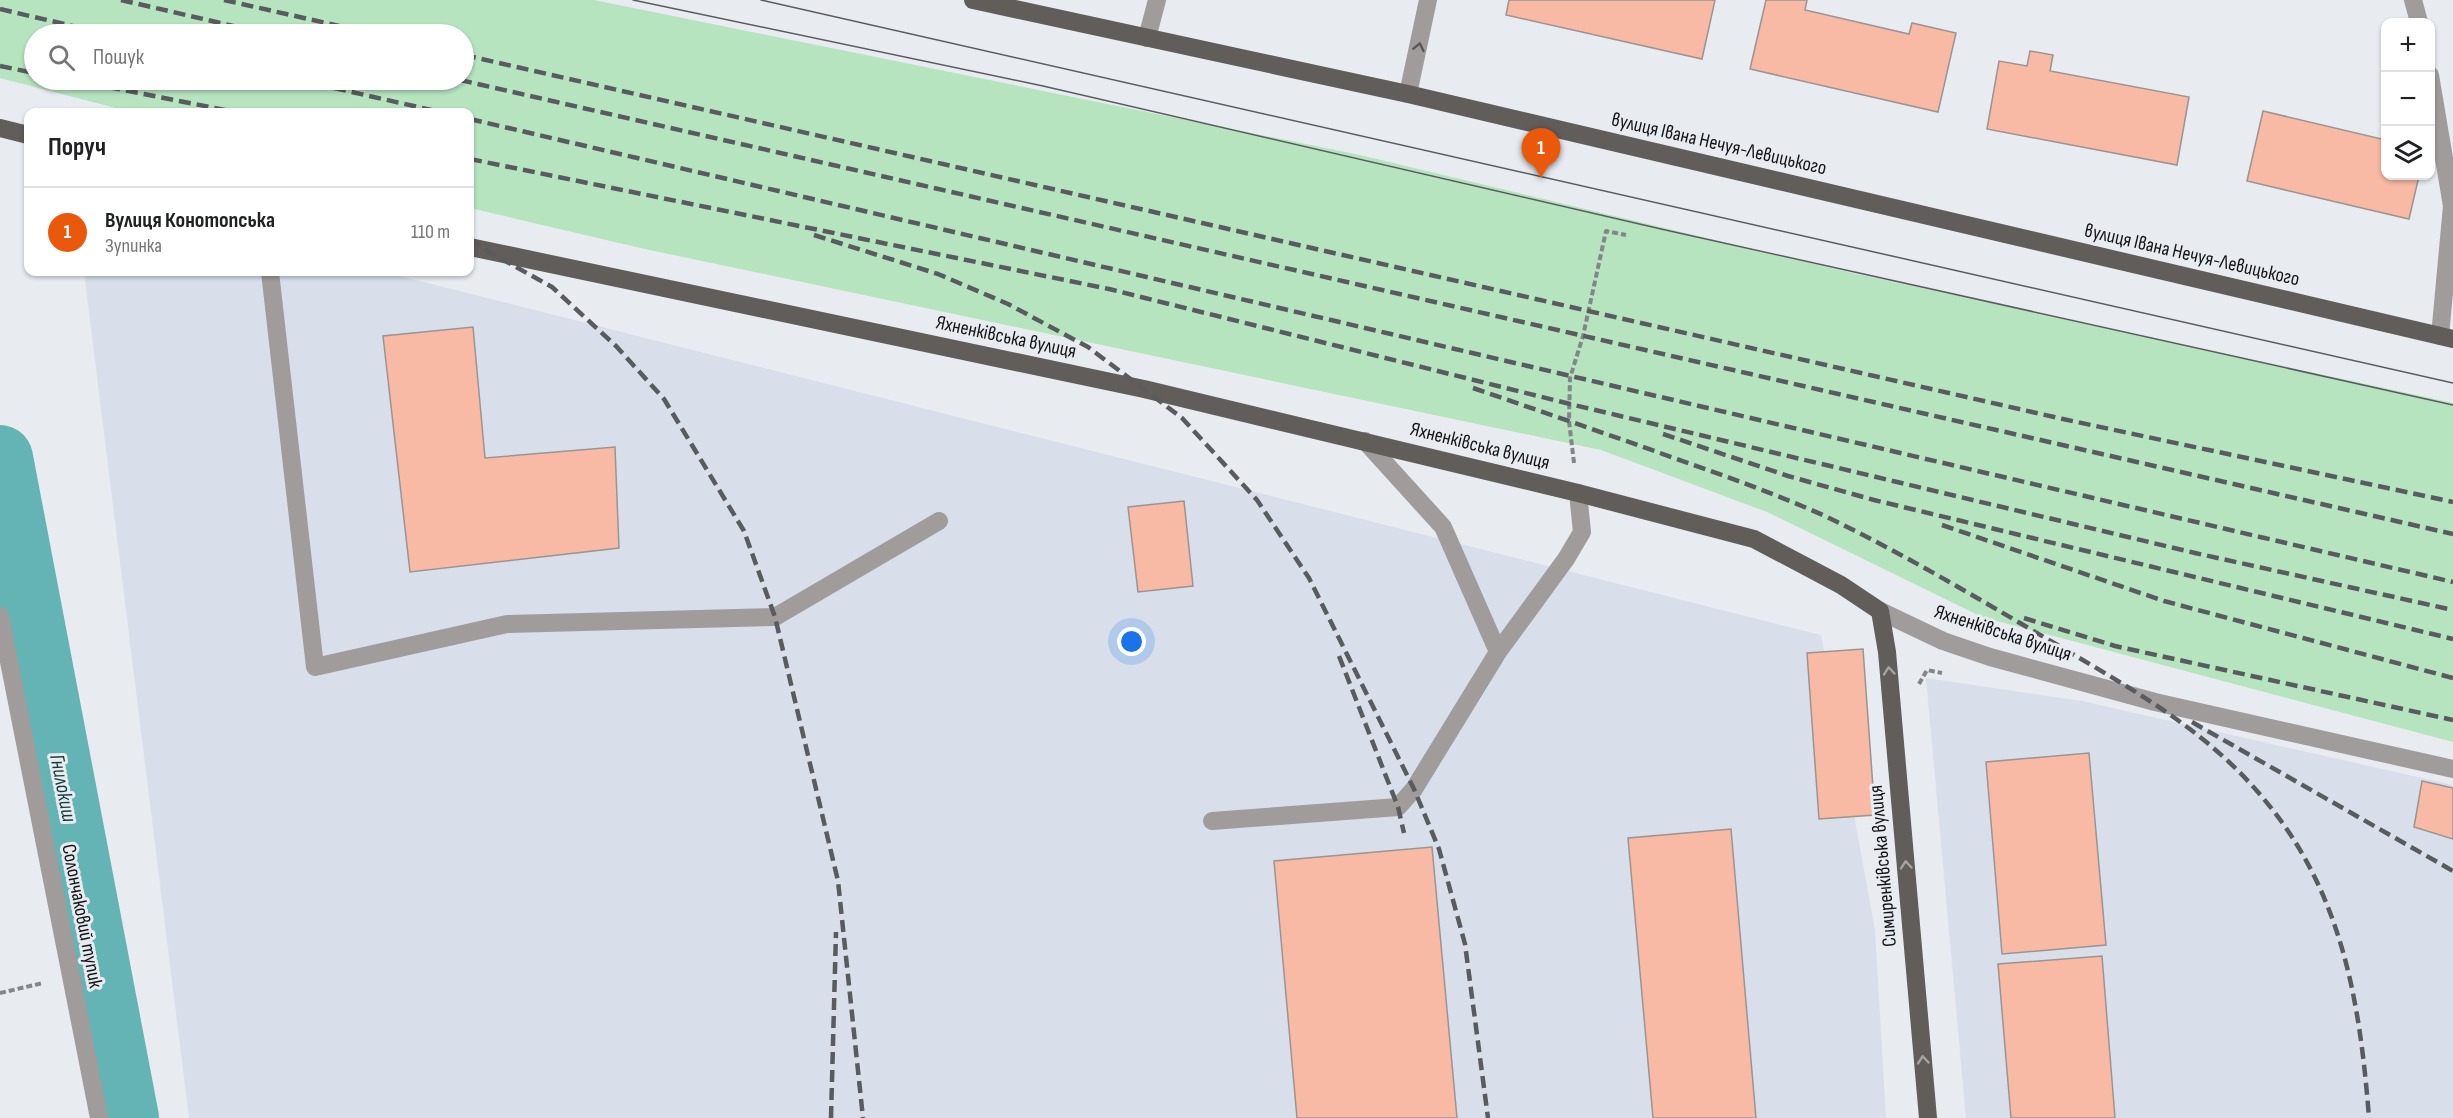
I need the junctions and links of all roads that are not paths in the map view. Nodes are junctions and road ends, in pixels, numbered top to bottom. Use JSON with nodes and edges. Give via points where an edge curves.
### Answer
{"nodes":[{"id":1,"x":973,"y":0,"type":"edge"},
{"id":2,"x":1157,"y":0,"type":"edge"},
{"id":3,"x":1428,"y":0,"type":"edge"},
{"id":4,"x":2414,"y":0,"type":"edge"},
{"id":5,"x":2418,"y":18,"type":"edge"},
{"id":6,"x":1147,"y":38,"type":"junction"},
{"id":7,"x":1408,"y":94,"type":"junction"},
{"id":8,"x":2435,"y":105,"type":"edge"},
{"id":9,"x":0,"y":128,"type":"edge"},
{"id":10,"x":24,"y":134,"type":"edge"},
{"id":11,"x":474,"y":248,"type":"edge"},
{"id":12,"x":270,"y":276,"type":"edge"},
{"id":13,"x":2446,"y":337,"type":"edge"},
{"id":14,"x":1365,"y":441,"type":"junction"},
{"id":15,"x":1578,"y":494,"type":"junction"},
{"id":16,"x":939,"y":520,"type":"dead end"},
{"id":17,"x":1880,"y":611,"type":"junction"},
{"id":18,"x":0,"y":616,"type":"edge"},
{"id":19,"x":1498,"y":652,"type":"junction"},
{"id":20,"x":2453,"y":769,"type":"edge"},
{"id":21,"x":1212,"y":821,"type":"dead end"},
{"id":22,"x":99,"y":1118,"type":"edge"},
{"id":23,"x":1928,"y":1118,"type":"edge"}],
"edges":[{"from":1,"to":6,"type":"main road","name":"вулиця Івана Нечуя-Левицького"},
{"from":2,"to":6,"type":"street"},
{"from":7,"to":3,"type":"street","one_way":true},
{"from":4,"to":5,"type":"street"},
{"from":6,"to":7,"type":"main road","name":"вулиця Івана Нечуя-Левицького"},
{"from":7,"to":13,"type":"main road","name":"вулиця Івана Нечуя-Левицького"},
{"from":8,"to":13,"type":"street","via":[[2452,206]]},
{"from":9,"to":10,"type":"main road"},
{"from":11,"to":14,"type":"main road","name":"Яхненківська вулиця","via":[[1144,389]]},
{"from":12,"to":16,"type":"street","via":[[315,667],[507,624],[775,617]]},
{"from":14,"to":15,"type":"main road","name":"Яхненківська вулиця"},
{"from":14,"to":19,"type":"street","via":[[1443,527]]},
{"from":15,"to":17,"type":"main road","name":"Яхненківська вулиця","via":[[1754,539],[1842,585]]},
{"from":15,"to":19,"type":"street","via":[[1582,532]]},
{"from":17,"to":20,"type":"street","name":"Яхненківська вулиця","via":[[1943,641],[2155,702]]},
{"from":23,"to":17,"type":"main road","name":"Симиренківська вулиця","one_way":true,"via":[[1887,652]]},
{"from":18,"to":22,"type":"street","name":"Солончаковий тупик"},
{"from":19,"to":21,"type":"street","via":[[1414,789],[1398,807]]}]}
